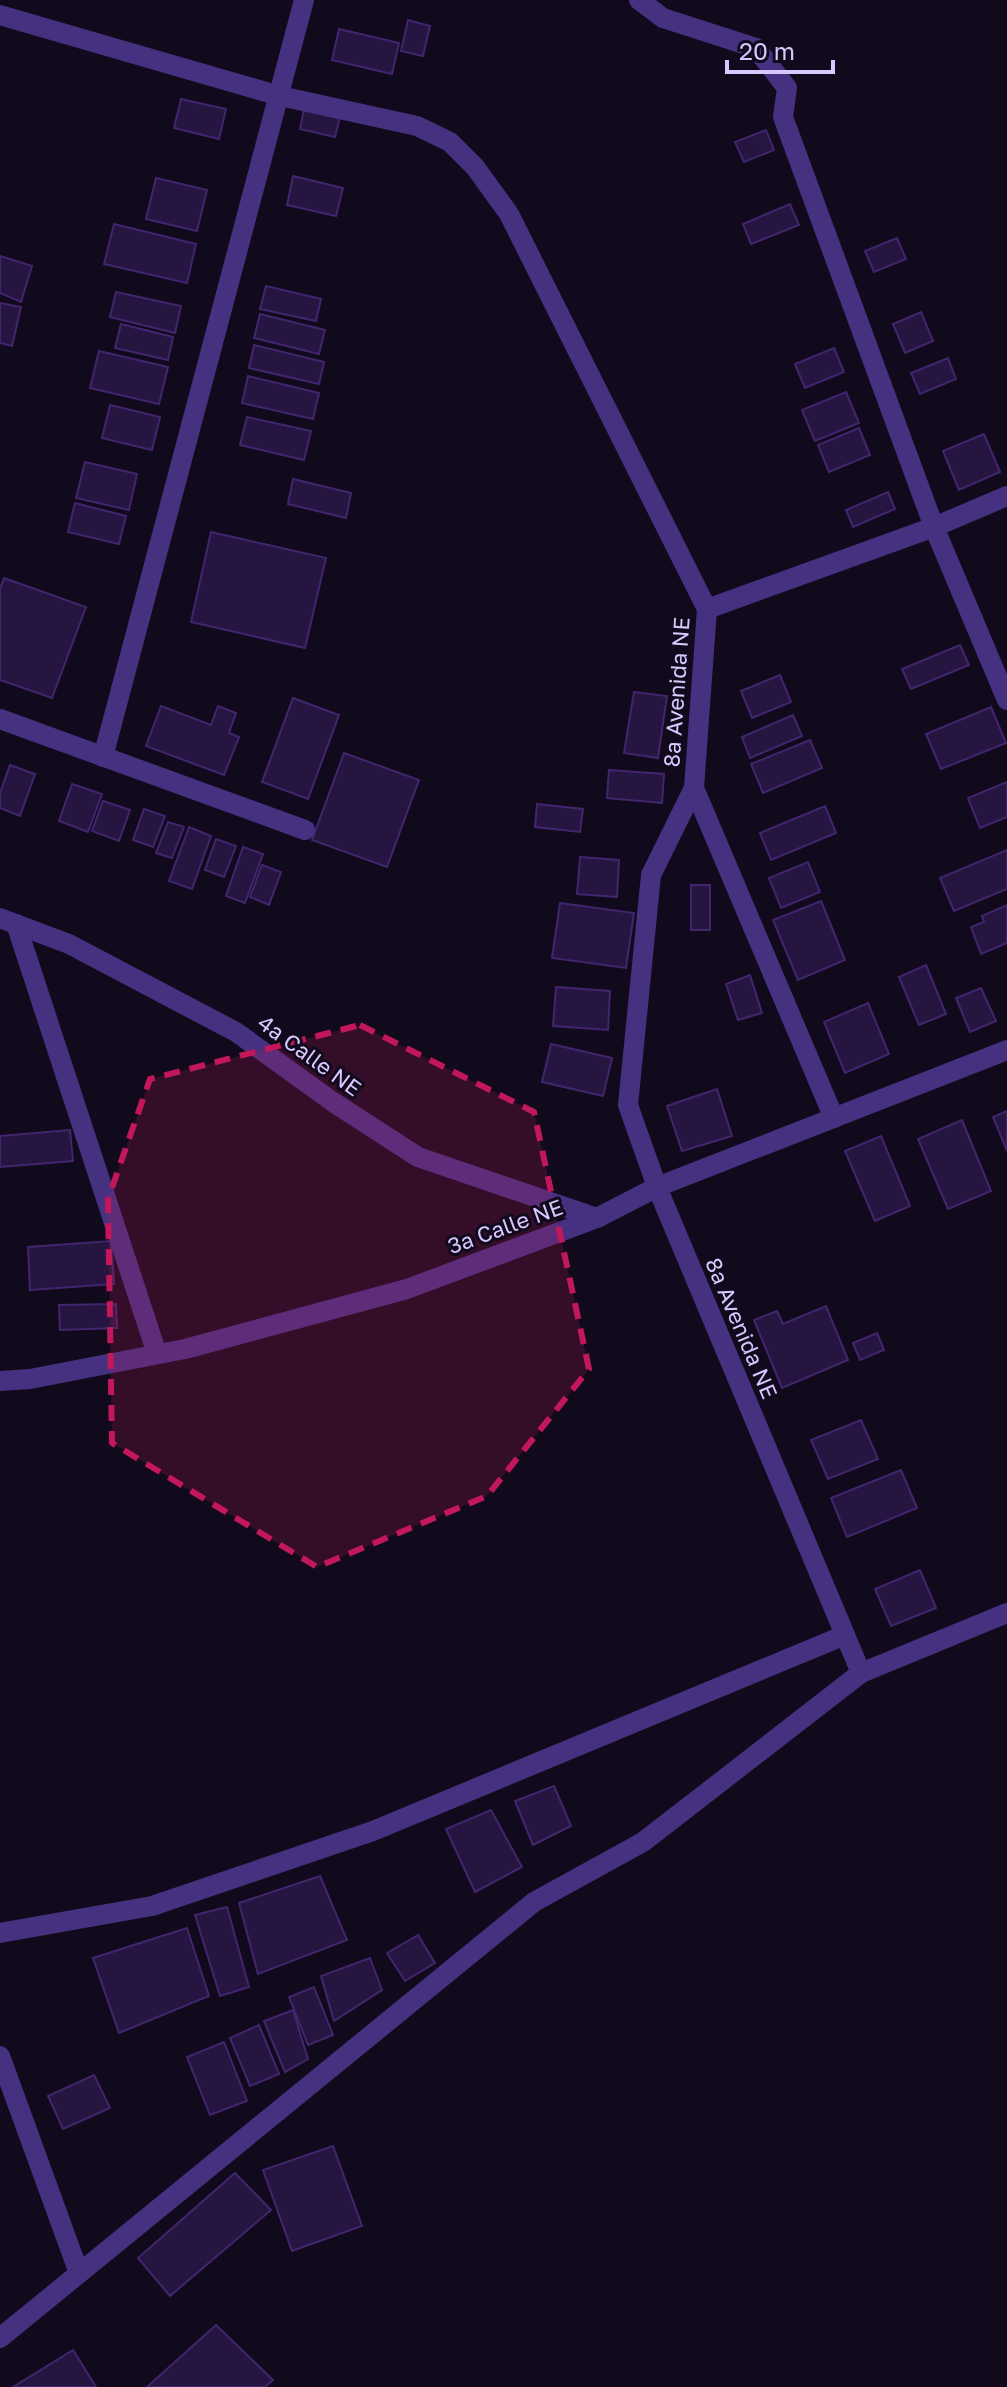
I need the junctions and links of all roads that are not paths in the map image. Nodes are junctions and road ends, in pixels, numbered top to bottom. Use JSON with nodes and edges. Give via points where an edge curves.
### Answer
{"nodes":[{"id":1,"x":304,"y":0,"type":"edge"},
{"id":2,"x":639,"y":0,"type":"edge"},
{"id":3,"x":0,"y":15,"type":"edge"},
{"id":4,"x":280,"y":96,"type":"junction"},
{"id":5,"x":1007,"y":496,"type":"edge"},
{"id":6,"x":934,"y":527,"type":"junction"},
{"id":7,"x":707,"y":609,"type":"junction"},
{"id":8,"x":1007,"y":700,"type":"edge"},
{"id":9,"x":0,"y":719,"type":"edge"},
{"id":10,"x":103,"y":757,"type":"junction"},
{"id":11,"x":694,"y":788,"type":"junction"},
{"id":12,"x":305,"y":830,"type":"dead end"},
{"id":13,"x":8,"y":921,"type":"edge"},
{"id":14,"x":1007,"y":1050,"type":"edge"},
{"id":15,"x":834,"y":1118,"type":"junction"},
{"id":16,"x":657,"y":1187,"type":"junction"},
{"id":17,"x":597,"y":1218,"type":"junction"},
{"id":18,"x":157,"y":1354,"type":"junction"},
{"id":19,"x":0,"y":1381,"type":"edge"},
{"id":20,"x":1007,"y":1613,"type":"edge"},
{"id":21,"x":845,"y":1635,"type":"junction"},
{"id":22,"x":861,"y":1673,"type":"junction"},
{"id":23,"x":0,"y":1933,"type":"edge"},
{"id":24,"x":0,"y":2056,"type":"edge"},
{"id":25,"x":79,"y":2273,"type":"junction"},
{"id":26,"x":0,"y":2338,"type":"edge"}],
"edges":[{"from":1,"to":4,"type":"street"},
{"from":2,"to":6,"type":"street","via":[[663,18],[756,48],[787,88],[783,117]]},
{"from":3,"to":4,"type":"street","name":"8a Avenida NE"},
{"from":4,"to":7,"type":"street","name":"8a Avenida NE","via":[[417,126],[450,142],[475,167],[509,214]]},
{"from":4,"to":10,"type":"street"},
{"from":5,"to":6,"type":"street"},
{"from":6,"to":7,"type":"street"},
{"from":6,"to":8,"type":"street"},
{"from":7,"to":11,"type":"street","name":"8a Avenida NE"},
{"from":9,"to":10,"type":"street"},
{"from":10,"to":12,"type":"street"},
{"from":11,"to":15,"type":"street"},
{"from":11,"to":16,"type":"street","name":"8a Avenida NE","via":[[651,875],[628,1105]]},
{"from":13,"to":17,"type":"street","name":"4a Calle NE","via":[[69,944],[236,1032],[418,1157]]},
{"from":13,"to":18,"type":"street"},
{"from":14,"to":15,"type":"street","name":"3a Calle NE"},
{"from":15,"to":16,"type":"street","name":"3a Calle NE"},
{"from":16,"to":17,"type":"street","name":"3a Calle NE"},
{"from":16,"to":21,"type":"street","name":"8a Avenida NE"},
{"from":17,"to":18,"type":"street","name":"3a Calle NE","via":[[407,1289]]},
{"from":18,"to":19,"type":"street","name":"3a Calle NE"},
{"from":20,"to":22,"type":"street"},
{"from":21,"to":22,"type":"street","name":"8a Avenida NE"},
{"from":21,"to":23,"type":"street","via":[[373,1831],[152,1906]]},
{"from":22,"to":25,"type":"street","via":[[643,1842],[534,1902]]},
{"from":24,"to":25,"type":"street"},
{"from":25,"to":26,"type":"street"}]}
